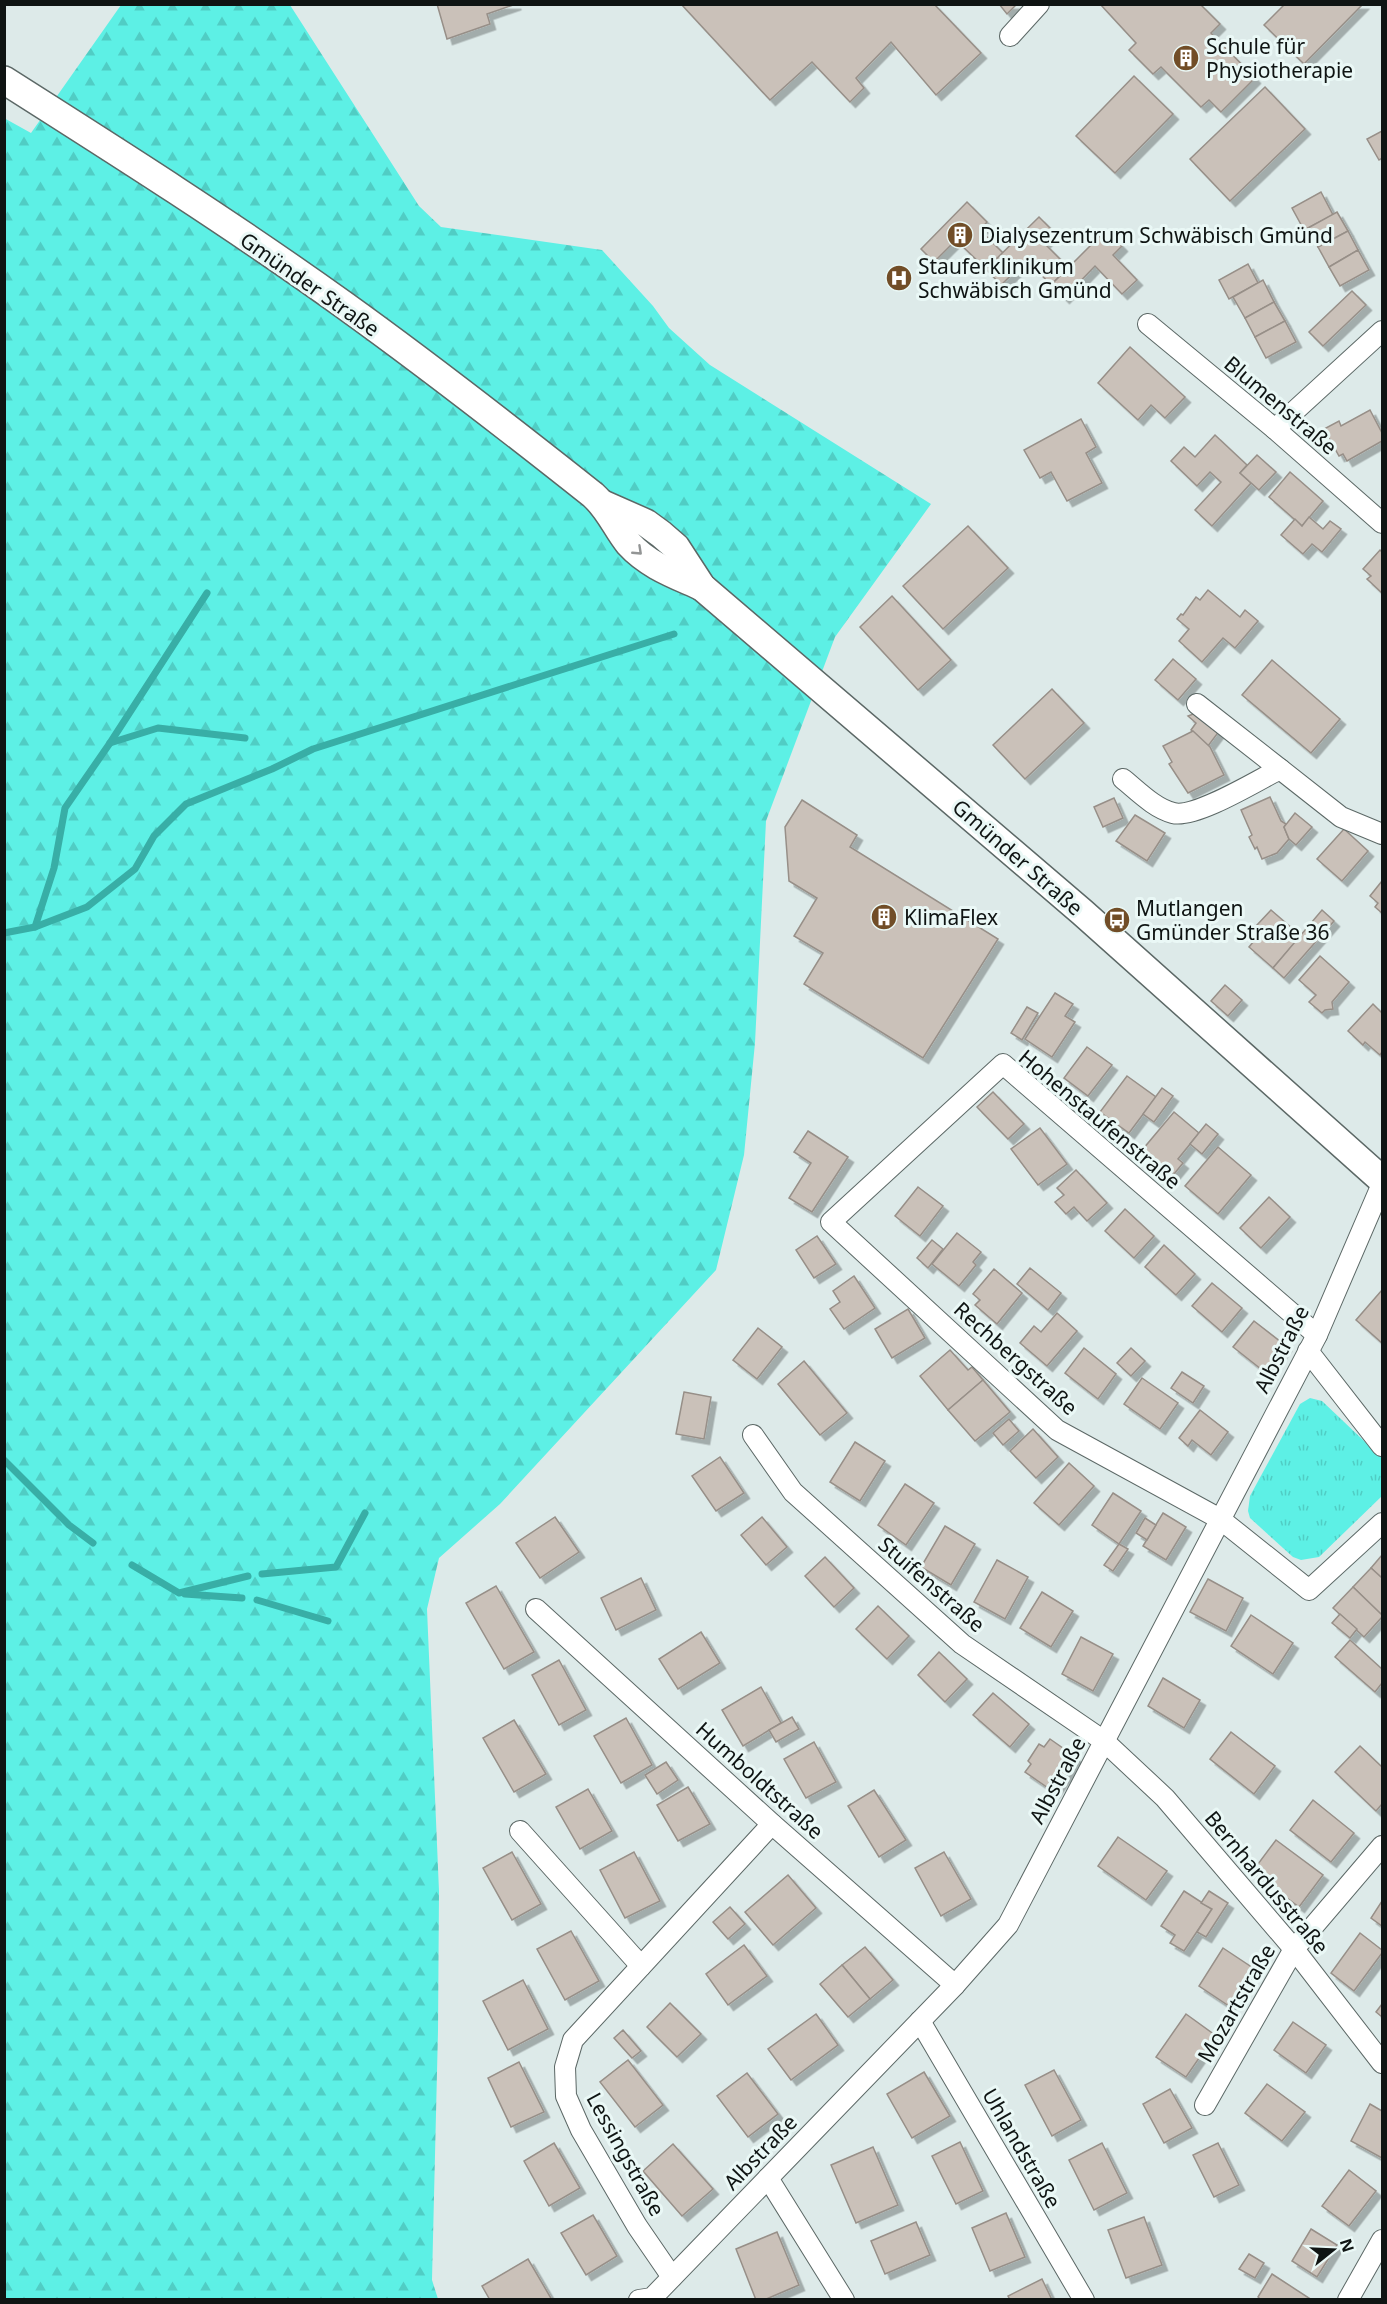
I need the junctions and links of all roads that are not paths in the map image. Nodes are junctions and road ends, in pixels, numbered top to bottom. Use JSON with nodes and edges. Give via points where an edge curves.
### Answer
{"nodes":[{"id":1,"x":1039,"y":4,"type":"edge"},
{"id":2,"x":1010,"y":36,"type":"dead end"},
{"id":3,"x":4,"y":80,"type":"edge"},
{"id":4,"x":1148,"y":324,"type":"dead end"},
{"id":5,"x":1383,"y":331,"type":"edge"},
{"id":6,"x":1275,"y":429,"type":"junction"},
{"id":7,"x":1383,"y":523,"type":"edge"},
{"id":8,"x":1197,"y":704,"type":"dead end"},
{"id":9,"x":1280,"y":769,"type":"junction"},
{"id":10,"x":1123,"y":779,"type":"dead end"},
{"id":11,"x":1383,"y":834,"type":"edge"},
{"id":12,"x":1383,"y":1182,"type":"edge"},
{"id":13,"x":831,"y":1222,"type":"joint"},
{"id":14,"x":1312,"y":1343,"type":"junction"},
{"id":15,"x":753,"y":1435,"type":"dead end"},
{"id":16,"x":1383,"y":1446,"type":"edge"},
{"id":17,"x":1220,"y":1519,"type":"junction"},
{"id":18,"x":1383,"y":1523,"type":"edge"},
{"id":19,"x":536,"y":1609,"type":"dead end"},
{"id":20,"x":1104,"y":1741,"type":"junction"},
{"id":21,"x":772,"y":1824,"type":"junction"},
{"id":22,"x":520,"y":1831,"type":"dead end"},
{"id":23,"x":1383,"y":1846,"type":"edge"},
{"id":24,"x":1294,"y":1949,"type":"junction"},
{"id":25,"x":641,"y":1966,"type":"junction"},
{"id":26,"x":955,"y":1985,"type":"junction"},
{"id":27,"x":920,"y":2021,"type":"junction"},
{"id":28,"x":1383,"y":2063,"type":"edge"},
{"id":29,"x":1205,"y":2105,"type":"dead end"},
{"id":30,"x":768,"y":2178,"type":"junction"},
{"id":31,"x":1383,"y":2240,"type":"edge"},
{"id":32,"x":672,"y":2277,"type":"junction"},
{"id":33,"x":648,"y":2299,"type":"edge"},
{"id":34,"x":844,"y":2300,"type":"edge"},
{"id":35,"x":1084,"y":2300,"type":"edge"},
{"id":36,"x":1348,"y":2300,"type":"edge"}],
"edges":[{"from":1,"to":2,"type":"street"},
{"from":3,"to":12,"type":"street","name":"Gmünder Straße","via":[[344,305],[603,504],[646,524],[676,547],[702,587],[1082,912]]},
{"from":4,"to":6,"type":"street","name":"Blumenstraße"},
{"from":5,"to":6,"type":"street"},
{"from":6,"to":7,"type":"street","name":"Blumenstraße"},
{"from":8,"to":9,"type":"street"},
{"from":9,"to":10,"type":"street","via":[[1192,812],[1175,813],[1160,807]]},
{"from":9,"to":11,"type":"street","via":[[1341,817]]},
{"from":12,"to":14,"type":"street","name":"Albstraße"},
{"from":13,"to":14,"type":"street","name":"Hohenstaufenstraße","via":[[1003,1064]]},
{"from":13,"to":17,"type":"street","name":"Rechbergstraße","via":[[1058,1430]]},
{"from":14,"to":16,"type":"street"},
{"from":14,"to":17,"type":"street","name":"Albstraße"},
{"from":15,"to":20,"type":"street","name":"Stuifenstraße","via":[[793,1492],[962,1644]]},
{"from":17,"to":18,"type":"street","name":"Rechbergstraße","via":[[1309,1590]]},
{"from":17,"to":20,"type":"street","name":"Albstraße"},
{"from":19,"to":21,"type":"street","name":"Humboldtstraße"},
{"from":20,"to":24,"type":"street","name":"Bernhardusstraße","via":[[1165,1798]]},
{"from":20,"to":26,"type":"street","name":"Albstraße","via":[[1008,1925]]},
{"from":21,"to":25,"type":"street","name":"Lessingstraße"},
{"from":21,"to":26,"type":"street","name":"Humboldtstraße"},
{"from":22,"to":25,"type":"street"},
{"from":23,"to":24,"type":"street","name":"Mozartstraße"},
{"from":24,"to":28,"type":"street","name":"Bernhardusstraße"},
{"from":24,"to":29,"type":"street","name":"Mozartstraße"},
{"from":25,"to":32,"type":"street","name":"Lessingstraße","via":[[573,2040],[565,2067],[566,2096],[586,2140]]},
{"from":26,"to":27,"type":"street","name":"Albstraße"},
{"from":27,"to":30,"type":"street","name":"Albstraße"},
{"from":27,"to":35,"type":"street","name":"Uhlandstraße"},
{"from":30,"to":32,"type":"street","name":"Albstraße"},
{"from":30,"to":34,"type":"street"},
{"from":31,"to":36,"type":"street"},
{"from":32,"to":33,"type":"street","name":"Albstraße"}]}
